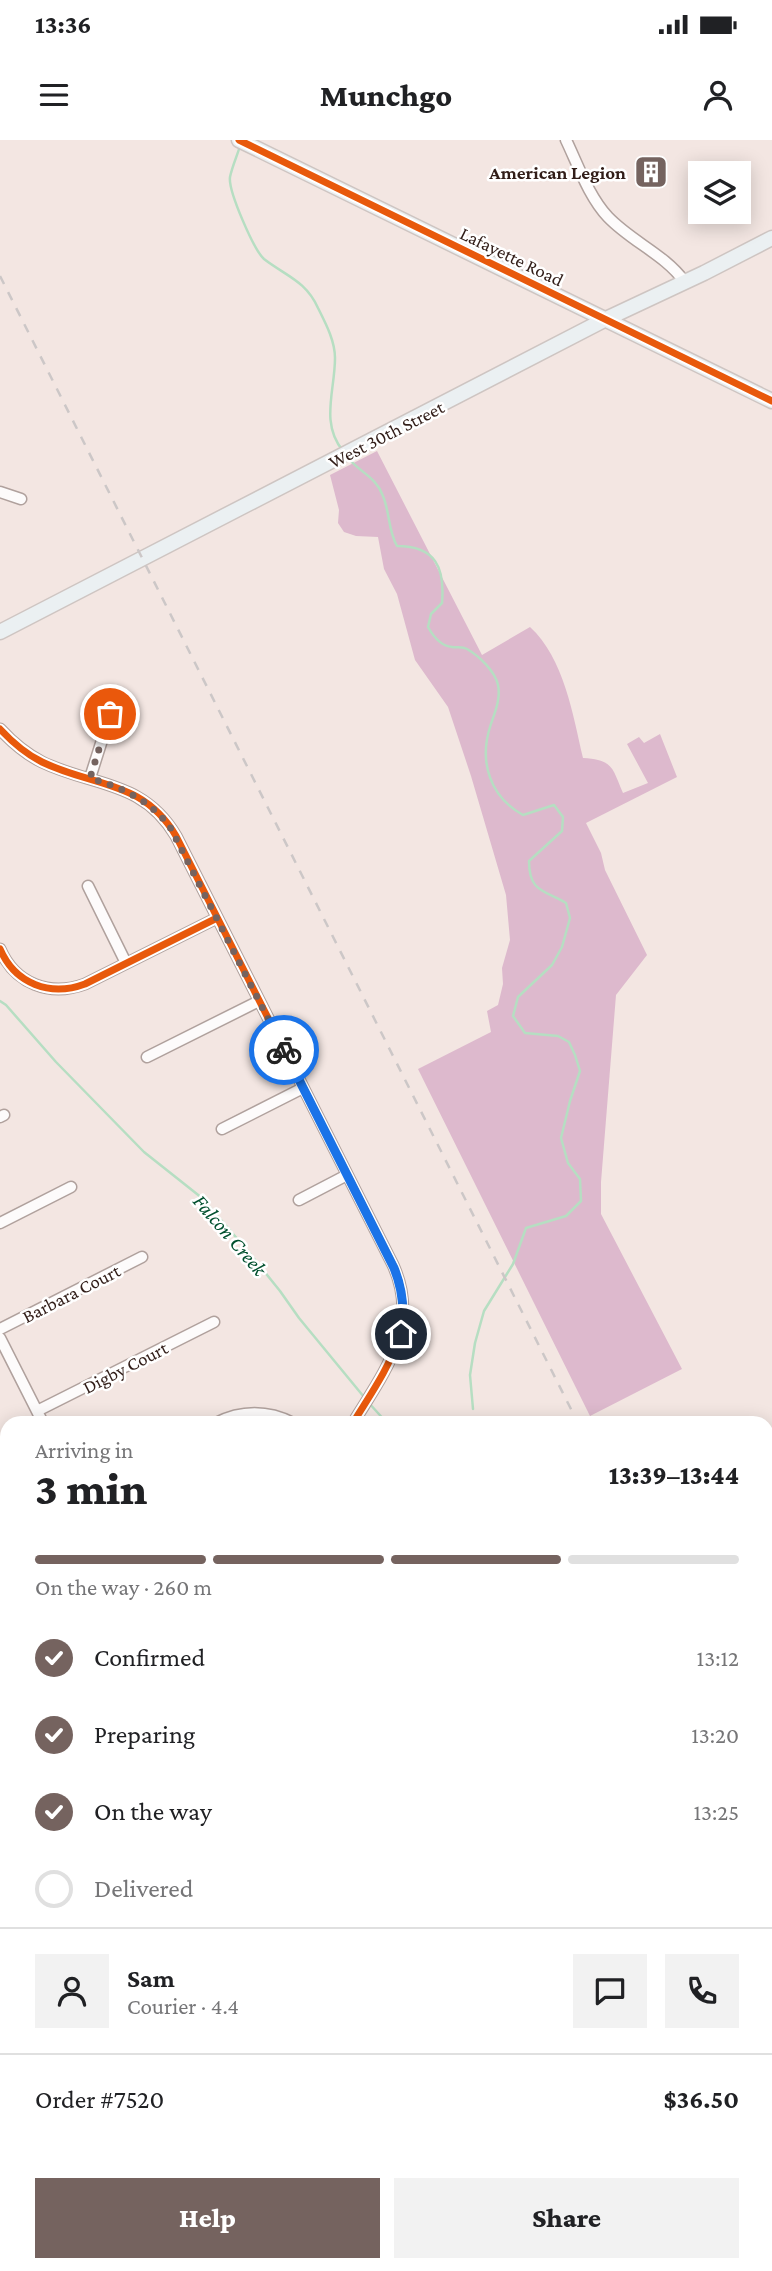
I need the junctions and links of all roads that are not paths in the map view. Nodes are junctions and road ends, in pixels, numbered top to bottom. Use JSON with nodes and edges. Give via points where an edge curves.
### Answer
{"nodes":[{"id":1,"x":239,"y":140,"type":"edge"},
{"id":2,"x":566,"y":140,"type":"edge"},
{"id":3,"x":772,"y":238,"type":"edge"},
{"id":4,"x":684,"y":281,"type":"junction"},
{"id":5,"x":606,"y":319,"type":"junction"},
{"id":6,"x":772,"y":401,"type":"edge"},
{"id":7,"x":0,"y":492,"type":"edge"},
{"id":8,"x":22,"y":499,"type":"dead end"},
{"id":9,"x":0,"y":632,"type":"edge"},
{"id":10,"x":117,"y":693,"type":"dead end"},
{"id":11,"x":0,"y":729,"type":"edge"},
{"id":12,"x":90,"y":778,"type":"junction"},
{"id":13,"x":88,"y":886,"type":"dead end"},
{"id":14,"x":217,"y":918,"type":"junction"},
{"id":15,"x":0,"y":948,"type":"edge"},
{"id":16,"x":126,"y":963,"type":"junction"},
{"id":17,"x":259,"y":1001,"type":"junction"},
{"id":18,"x":147,"y":1057,"type":"dead end"},
{"id":19,"x":303,"y":1088,"type":"junction"},
{"id":20,"x":222,"y":1129,"type":"dead end"},
{"id":21,"x":347,"y":1175,"type":"junction"},
{"id":22,"x":71,"y":1188,"type":"dead end"},
{"id":23,"x":299,"y":1200,"type":"dead end"},
{"id":24,"x":0,"y":1223,"type":"edge"},
{"id":25,"x":142,"y":1257,"type":"dead end"},
{"id":26,"x":214,"y":1322,"type":"dead end"},
{"id":27,"x":0,"y":1329,"type":"edge"},
{"id":28,"x":0,"y":1338,"type":"edge"},
{"id":29,"x":37,"y":1411,"type":"junction"},
{"id":30,"x":40,"y":1416,"type":"edge"},
{"id":31,"x":234,"y":1416,"type":"edge"},
{"id":32,"x":276,"y":1416,"type":"edge"},
{"id":33,"x":358,"y":1416,"type":"edge"}],
"edges":[{"from":1,"to":5,"type":"main road","name":"Lafayette Road"},
{"from":2,"to":4,"type":"street","via":[[606,216],[673,266]]},
{"from":3,"to":4,"type":"main road","name":"West 30th Street"},
{"from":4,"to":5,"type":"main road","name":"West 30th Street"},
{"from":5,"to":6,"type":"main road","name":"Lafayette Road"},
{"from":5,"to":9,"type":"main road","name":"West 30th Street"},
{"from":7,"to":8,"type":"street"},
{"from":10,"to":12,"type":"street"},
{"from":11,"to":12,"type":"street","via":[[40,761]]},
{"from":12,"to":14,"type":"street","via":[[134,794],[161,815]]},
{"from":13,"to":16,"type":"street"},
{"from":14,"to":16,"type":"street"},
{"from":14,"to":17,"type":"street"},
{"from":15,"to":16,"type":"street","via":[[20,976],[46,989],[78,987]]},
{"from":17,"to":18,"type":"street"},
{"from":17,"to":19,"type":"street"},
{"from":19,"to":20,"type":"street"},
{"from":19,"to":21,"type":"street"},
{"from":21,"to":23,"type":"street"},
{"from":21,"to":33,"type":"street","via":[[394,1268],[403,1297],[399,1341]]},
{"from":22,"to":24,"type":"street"},
{"from":25,"to":27,"type":"street","name":"Barbara Court"},
{"from":26,"to":29,"type":"street","name":"Digby Court"},
{"from":28,"to":29,"type":"street"},
{"from":29,"to":30,"type":"street"},
{"from":31,"to":32,"type":"street"}]}
